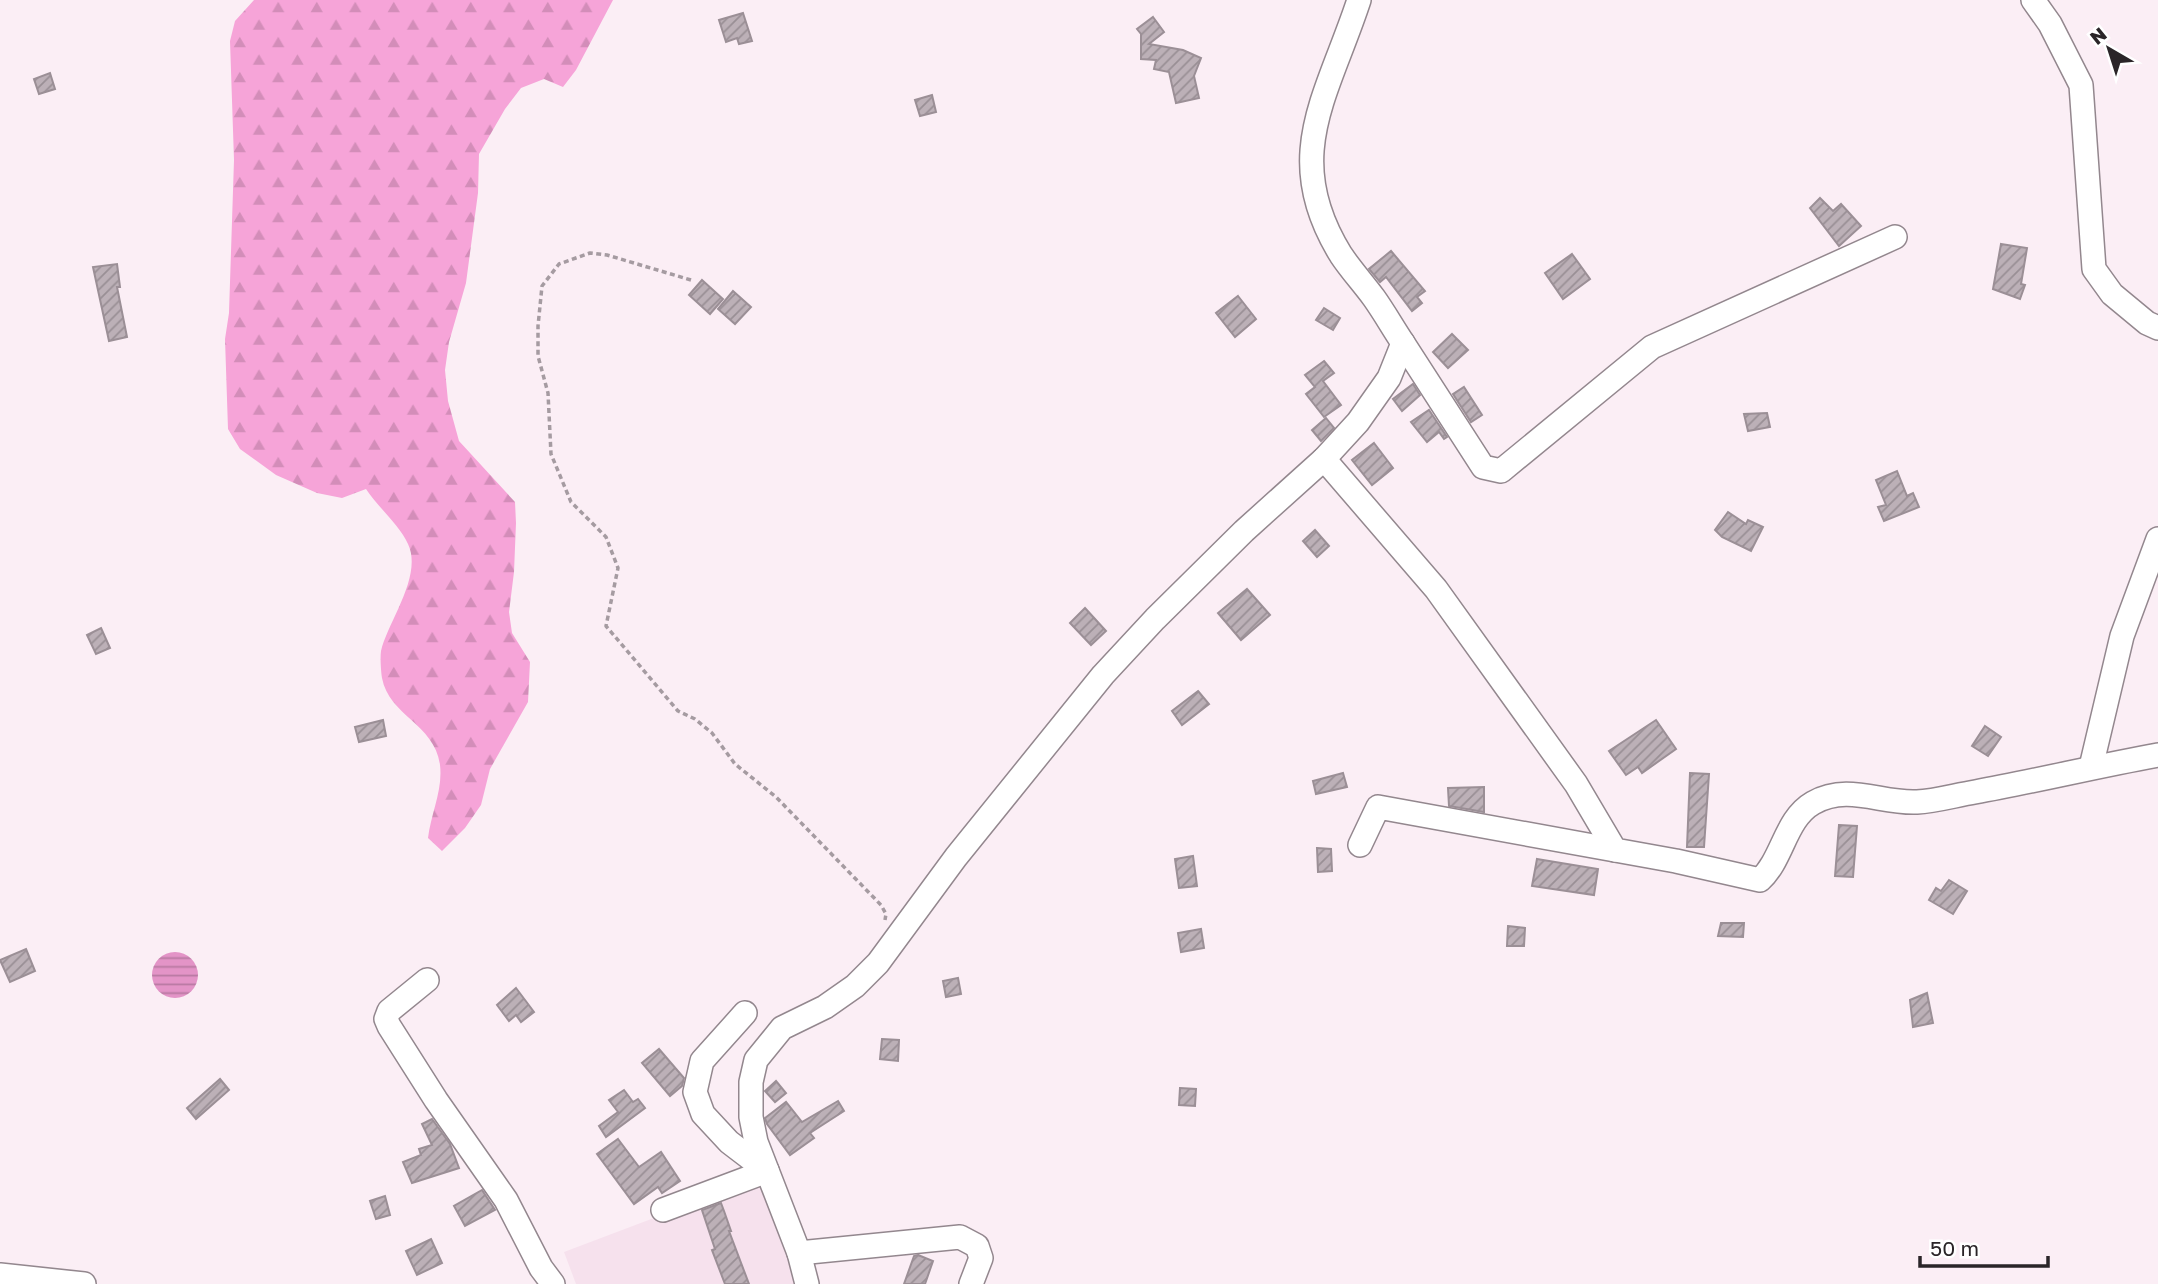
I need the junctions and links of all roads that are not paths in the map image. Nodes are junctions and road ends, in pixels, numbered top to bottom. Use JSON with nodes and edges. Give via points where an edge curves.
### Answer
{"nodes":[{"id":1,"x":1359,"y":0,"type":"edge"},
{"id":2,"x":2032,"y":0,"type":"edge"},
{"id":3,"x":1895,"y":237,"type":"dead end"},
{"id":4,"x":2158,"y":328,"type":"edge"},
{"id":5,"x":1403,"y":343,"type":"junction"},
{"id":6,"x":1324,"y":459,"type":"junction"},
{"id":7,"x":2158,"y":539,"type":"edge"},
{"id":8,"x":2158,"y":755,"type":"edge"},
{"id":9,"x":2091,"y":767,"type":"junction"},
{"id":10,"x":1360,"y":845,"type":"dead end"},
{"id":11,"x":1615,"y":850,"type":"junction"},
{"id":12,"x":427,"y":980,"type":"dead end"},
{"id":13,"x":745,"y":1013,"type":"dead end"},
{"id":14,"x":767,"y":1171,"type":"junction"},
{"id":15,"x":663,"y":1210,"type":"dead end"},
{"id":16,"x":799,"y":1252,"type":"junction"},
{"id":17,"x":0,"y":1275,"type":"edge"},
{"id":18,"x":84,"y":1284,"type":"edge"},
{"id":19,"x":553,"y":1284,"type":"edge"},
{"id":20,"x":807,"y":1284,"type":"edge"},
{"id":21,"x":971,"y":1284,"type":"edge"}],
"edges":[{"from":1,"to":5,"type":"street","via":[[1314,133],[1315,201],[1340,253]]},
{"from":2,"to":4,"type":"street","via":[[2050,24],[2081,85],[2094,269],[2112,294]]},
{"from":3,"to":5,"type":"street","via":[[1652,347],[1501,471],[1483,467]]},
{"from":5,"to":6,"type":"street","via":[[1389,378]]},
{"from":6,"to":11,"type":"street","via":[[1436,589],[1576,784]]},
{"from":6,"to":14,"type":"street","via":[[1244,531],[1103,675],[878,962],[825,1007],[782,1028],[756,1060],[751,1117]]},
{"from":7,"to":9,"type":"street","via":[[2122,636]]},
{"from":8,"to":9,"type":"street"},
{"from":9,"to":11,"type":"street","via":[[1916,803],[1844,793],[1827,795],[1810,804],[1794,822],[1771,870],[1760,880]]},
{"from":10,"to":11,"type":"street","via":[[1378,807]]},
{"from":12,"to":19,"type":"street","via":[[389,1011],[386,1019],[506,1200]]},
{"from":13,"to":14,"type":"street","via":[[702,1061],[695,1092],[703,1114],[729,1142]]},
{"from":14,"to":15,"type":"street"},
{"from":14,"to":16,"type":"street"},
{"from":16,"to":20,"type":"street"},
{"from":16,"to":21,"type":"street","via":[[960,1237],[977,1245],[981,1258]]},
{"from":17,"to":18,"type":"street"}]}
